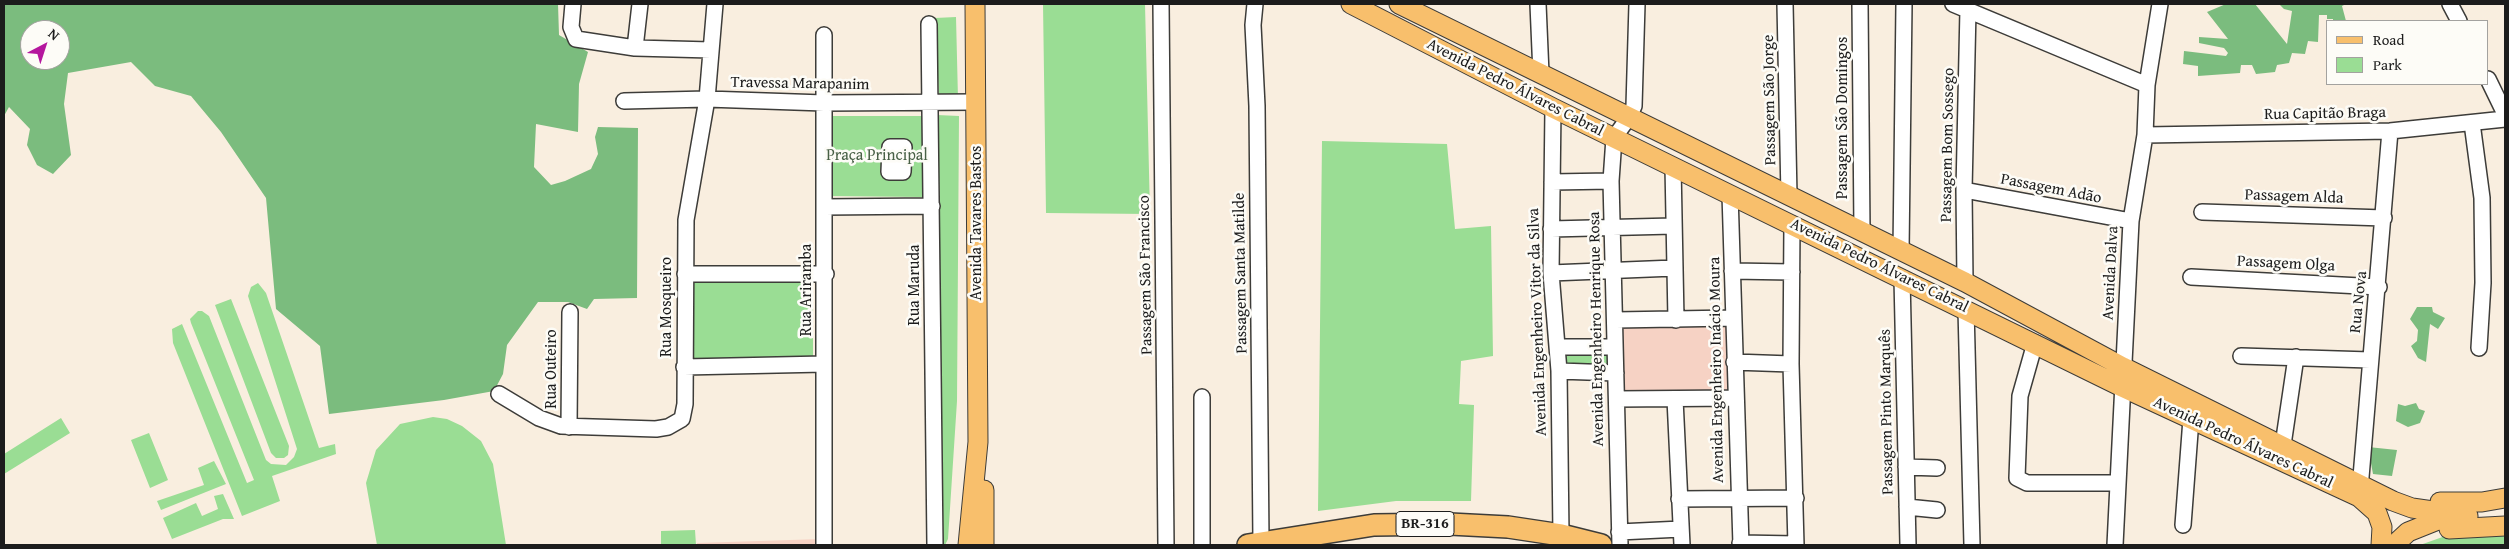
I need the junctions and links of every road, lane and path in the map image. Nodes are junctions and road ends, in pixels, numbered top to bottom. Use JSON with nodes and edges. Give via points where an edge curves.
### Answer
{"nodes":[{"id":1,"x":574,"y":4,"type":"edge"},
{"id":2,"x":640,"y":4,"type":"edge"},
{"id":3,"x":715,"y":4,"type":"edge"},
{"id":4,"x":975,"y":4,"type":"edge"},
{"id":5,"x":1161,"y":4,"type":"edge"},
{"id":6,"x":1255,"y":4,"type":"edge"},
{"id":7,"x":1351,"y":4,"type":"edge"},
{"id":8,"x":1399,"y":4,"type":"edge"},
{"id":9,"x":1538,"y":4,"type":"edge"},
{"id":10,"x":1636,"y":4,"type":"edge"},
{"id":11,"x":1785,"y":4,"type":"edge"},
{"id":12,"x":1860,"y":4,"type":"edge"},
{"id":13,"x":1904,"y":4,"type":"edge"},
{"id":14,"x":1953,"y":4,"type":"edge"},
{"id":15,"x":2159,"y":4,"type":"edge"},
{"id":16,"x":2450,"y":4,"type":"edge"},
{"id":17,"x":1968,"y":9,"type":"junction"},
{"id":18,"x":2458,"y":20,"type":"edge"},
{"id":19,"x":929,"y":24,"type":"dead end"},
{"id":20,"x":824,"y":35,"type":"dead end"},
{"id":21,"x":635,"y":48,"type":"junction"},
{"id":22,"x":711,"y":50,"type":"junction"},
{"id":23,"x":1541,"y":74,"type":"junction"},
{"id":24,"x":2489,"y":81,"type":"edge"},
{"id":25,"x":2147,"y":85,"type":"junction"},
{"id":26,"x":707,"y":98,"type":"junction"},
{"id":27,"x":624,"y":101,"type":"dead end"},
{"id":28,"x":930,"y":102,"type":"junction"},
{"id":29,"x":976,"y":102,"type":"junction"},
{"id":30,"x":824,"y":103,"type":"junction"},
{"id":31,"x":1553,"y":108,"type":"junction"},
{"id":32,"x":2505,"y":114,"type":"edge"},
{"id":33,"x":1629,"y":117,"type":"junction"},
{"id":34,"x":2505,"y":119,"type":"edge"},
{"id":35,"x":2472,"y":123,"type":"junction"},
{"id":36,"x":2390,"y":131,"type":"junction"},
{"id":37,"x":2145,"y":135,"type":"junction"},
{"id":38,"x":1614,"y":138,"type":"junction"},
{"id":39,"x":1673,"y":166,"type":"junction"},
{"id":40,"x":1611,"y":181,"type":"junction"},
{"id":41,"x":1552,"y":182,"type":"junction"},
{"id":42,"x":1964,"y":190,"type":"junction"},
{"id":43,"x":1730,"y":194,"type":"junction"},
{"id":44,"x":1789,"y":196,"type":"junction"},
{"id":45,"x":932,"y":206,"type":"junction"},
{"id":46,"x":824,"y":207,"type":"junction"},
{"id":47,"x":2202,"y":212,"type":"dead end"},
{"id":48,"x":2384,"y":218,"type":"junction"},
{"id":49,"x":2131,"y":221,"type":"junction"},
{"id":50,"x":1792,"y":224,"type":"junction"},
{"id":51,"x":1673,"y":226,"type":"junction"},
{"id":52,"x":1612,"y":227,"type":"junction"},
{"id":53,"x":1551,"y":229,"type":"junction"},
{"id":54,"x":1862,"y":231,"type":"junction"},
{"id":55,"x":1901,"y":251,"type":"junction"},
{"id":56,"x":1674,"y":268,"type":"junction"},
{"id":57,"x":1614,"y":270,"type":"junction"},
{"id":58,"x":1732,"y":271,"type":"junction"},
{"id":59,"x":1792,"y":272,"type":"junction"},
{"id":60,"x":1551,"y":273,"type":"junction"},
{"id":61,"x":685,"y":274,"type":"junction"},
{"id":62,"x":826,"y":274,"type":"junction"},
{"id":63,"x":2191,"y":277,"type":"dead end"},
{"id":64,"x":1902,"y":278,"type":"junction"},
{"id":65,"x":1965,"y":282,"type":"junction"},
{"id":66,"x":2379,"y":286,"type":"junction"},
{"id":67,"x":1966,"y":309,"type":"junction"},
{"id":68,"x":570,"y":312,"type":"dead end"},
{"id":69,"x":1732,"y":318,"type":"junction"},
{"id":70,"x":1616,"y":320,"type":"junction"},
{"id":71,"x":1676,"y":320,"type":"junction"},
{"id":72,"x":2035,"y":343,"type":"junction"},
{"id":73,"x":1557,"y":347,"type":"junction"},
{"id":74,"x":1616,"y":347,"type":"junction"},
{"id":75,"x":2479,"y":348,"type":"dead end"},
{"id":76,"x":2241,"y":356,"type":"dead end"},
{"id":77,"x":2296,"y":357,"type":"junction"},
{"id":78,"x":2370,"y":360,"type":"junction"},
{"id":79,"x":1734,"y":362,"type":"junction"},
{"id":80,"x":824,"y":364,"type":"junction"},
{"id":81,"x":1791,"y":364,"type":"junction"},
{"id":82,"x":684,"y":367,"type":"junction"},
{"id":83,"x":2123,"y":367,"type":"junction"},
{"id":84,"x":1559,"y":372,"type":"junction"},
{"id":85,"x":1616,"y":373,"type":"junction"},
{"id":86,"x":2122,"y":387,"type":"junction"},
{"id":87,"x":499,"y":394,"type":"dead end"},
{"id":88,"x":1202,"y":397,"type":"dead end"},
{"id":89,"x":1736,"y":398,"type":"junction"},
{"id":90,"x":1617,"y":399,"type":"junction"},
{"id":91,"x":1675,"y":399,"type":"junction"},
{"id":92,"x":2191,"y":419,"type":"junction"},
{"id":93,"x":569,"y":427,"type":"junction"},
{"id":94,"x":978,"y":442,"type":"junction"},
{"id":95,"x":2283,"y":445,"type":"junction"},
{"id":96,"x":2247,"y":446,"type":"junction"},
{"id":97,"x":2304,"y":456,"type":"junction"},
{"id":98,"x":1906,"y":467,"type":"junction"},
{"id":99,"x":1937,"y":468,"type":"dead end"},
{"id":100,"x":2361,"y":477,"type":"junction"},
{"id":101,"x":2118,"y":483,"type":"junction"},
{"id":102,"x":1796,"y":498,"type":"junction"},
{"id":103,"x":1679,"y":499,"type":"junction"},
{"id":104,"x":1737,"y":499,"type":"junction"},
{"id":105,"x":2505,"y":500,"type":"edge"},
{"id":106,"x":1907,"y":507,"type":"junction"},
{"id":107,"x":1937,"y":510,"type":"dead end"},
{"id":108,"x":2468,"y":516,"type":"junction"},
{"id":109,"x":2182,"y":525,"type":"dead end"},
{"id":110,"x":2505,"y":526,"type":"edge"},
{"id":111,"x":1681,"y":529,"type":"junction"},
{"id":112,"x":1561,"y":535,"type":"junction"},
{"id":113,"x":1619,"y":538,"type":"edge"},
{"id":114,"x":1255,"y":544,"type":"edge"},
{"id":115,"x":1740,"y":544,"type":"edge"},
{"id":116,"x":1796,"y":544,"type":"edge"},
{"id":117,"x":824,"y":545,"type":"edge"},
{"id":118,"x":935,"y":545,"type":"edge"},
{"id":119,"x":968,"y":545,"type":"edge"},
{"id":120,"x":984,"y":545,"type":"edge"},
{"id":121,"x":1166,"y":545,"type":"edge"},
{"id":122,"x":1202,"y":545,"type":"edge"},
{"id":123,"x":1601,"y":545,"type":"edge"},
{"id":124,"x":1682,"y":545,"type":"edge"},
{"id":125,"x":1908,"y":545,"type":"edge"},
{"id":126,"x":1972,"y":545,"type":"edge"},
{"id":127,"x":2115,"y":545,"type":"edge"},
{"id":128,"x":2371,"y":545,"type":"edge"},
{"id":129,"x":2381,"y":545,"type":"edge"},
{"id":130,"x":2394,"y":545,"type":"edge"},
{"id":131,"x":2402,"y":545,"type":"edge"}],
"edges":[{"from":1,"to":21,"type":"street","via":[[571,27],[576,38]]},
{"from":2,"to":21,"type":"street"},
{"from":3,"to":22,"type":"street","name":"Rua Mosqueiro"},
{"from":4,"to":29,"type":"main road","name":"Avenida Tavares Bastos"},
{"from":5,"to":121,"type":"street","name":"Passagem São Francisco"},
{"from":6,"to":114,"type":"street","name":"Passagem Santa Matilde"},
{"from":7,"to":31,"type":"main road","name":"Avenida Pedro Álvares Cabral"},
{"from":8,"to":23,"type":"main road","name":"Avenida Pedro Álvares Cabral"},
{"from":9,"to":23,"type":"street"},
{"from":10,"to":33,"type":"street","via":[[1636,87]]},
{"from":11,"to":44,"type":"street","name":"Passagem São Jorge"},
{"from":12,"to":54,"type":"street","name":"Passagem São Domingos"},
{"from":13,"to":55,"type":"street"},
{"from":14,"to":17,"type":"street"},
{"from":15,"to":25,"type":"street","name":"Avenida Dalva"},
{"from":16,"to":18,"type":"street"},
{"from":17,"to":25,"type":"street"},
{"from":17,"to":42,"type":"street","name":"Passagem Bom Sossego"},
{"from":19,"to":28,"type":"street","name":"Rua Maruda"},
{"from":20,"to":30,"type":"street","name":"Rua Ariramba"},
{"from":21,"to":22,"type":"street"},
{"from":22,"to":26,"type":"street","name":"Rua Mosqueiro"},
{"from":23,"to":33,"type":"main road","name":"Avenida Pedro Álvares Cabral"},
{"from":24,"to":32,"type":"street"},
{"from":25,"to":37,"type":"street","name":"Avenida Dalva"},
{"from":26,"to":27,"type":"street","name":"Travessa Marapanim"},
{"from":26,"to":30,"type":"street","name":"Travessa Marapanim"},
{"from":26,"to":61,"type":"street","name":"Rua Mosqueiro","via":[[686,220]]},
{"from":28,"to":29,"type":"street","name":"Travessa Marapanim"},
{"from":28,"to":30,"type":"street","name":"Travessa Marapanim"},
{"from":28,"to":45,"type":"street","name":"Rua Maruda"},
{"from":29,"to":94,"type":"main road","name":"Avenida Tavares Bastos"},
{"from":30,"to":46,"type":"street","name":"Rua Ariramba"},
{"from":31,"to":38,"type":"main road","name":"Avenida Pedro Álvares Cabral"},
{"from":31,"to":41,"type":"street","name":"Avenida Engenheiro Vitor da Silva"},
{"from":33,"to":38,"type":"street"},
{"from":33,"to":44,"type":"main road","name":"Avenida Pedro Álvares Cabral"},
{"from":34,"to":35,"type":"street","name":"Rua Capitão Braga"},
{"from":35,"to":36,"type":"street","name":"Rua Capitão Braga"},
{"from":35,"to":75,"type":"street","via":[[2482,198],[2484,283]]},
{"from":36,"to":37,"type":"street","name":"Rua Capitão Braga"},
{"from":36,"to":48,"type":"street","name":"Rua Nova"},
{"from":37,"to":49,"type":"street","name":"Avenida Dalva"},
{"from":38,"to":39,"type":"main road","name":"Avenida Pedro Álvares Cabral"},
{"from":38,"to":40,"type":"street","name":"Avenida Engenheiro Henrique Rosa"},
{"from":39,"to":43,"type":"main road","name":"Avenida Pedro Álvares Cabral"},
{"from":39,"to":51,"type":"street"},
{"from":40,"to":41,"type":"street"},
{"from":40,"to":52,"type":"street","name":"Avenida Engenheiro Henrique Rosa"},
{"from":41,"to":53,"type":"street","name":"Avenida Engenheiro Vitor da Silva"},
{"from":42,"to":49,"type":"street","name":"Passagem Adão"},
{"from":42,"to":65,"type":"street","name":"Passagem Bom Sossego"},
{"from":43,"to":50,"type":"main road","name":"Avenida Pedro Álvares Cabral"},
{"from":43,"to":58,"type":"street","name":"Avenida Engenheiro Inácio Moura"},
{"from":44,"to":54,"type":"main road","name":"Avenida Pedro Álvares Cabral"},
{"from":45,"to":46,"type":"street"},
{"from":45,"to":118,"type":"street","name":"Rua Maruda"},
{"from":46,"to":62,"type":"street","name":"Rua Ariramba"},
{"from":47,"to":48,"type":"street","name":"Passagem Alda"},
{"from":48,"to":66,"type":"street","name":"Rua Nova"},
{"from":49,"to":83,"type":"street","name":"Avenida Dalva"},
{"from":50,"to":59,"type":"street"},
{"from":50,"to":64,"type":"main road","name":"Avenida Pedro Álvares Cabral"},
{"from":51,"to":52,"type":"street"},
{"from":51,"to":56,"type":"street"},
{"from":52,"to":53,"type":"street"},
{"from":52,"to":57,"type":"street","name":"Avenida Engenheiro Henrique Rosa"},
{"from":53,"to":60,"type":"street","name":"Avenida Engenheiro Vitor da Silva"},
{"from":54,"to":55,"type":"main road","name":"Avenida Pedro Álvares Cabral"},
{"from":55,"to":65,"type":"main road","name":"Avenida Pedro Álvares Cabral"},
{"from":56,"to":57,"type":"street"},
{"from":56,"to":71,"type":"street"},
{"from":57,"to":60,"type":"street"},
{"from":57,"to":70,"type":"street","name":"Avenida Engenheiro Henrique Rosa"},
{"from":58,"to":59,"type":"street"},
{"from":58,"to":69,"type":"street","name":"Avenida Engenheiro Inácio Moura"},
{"from":59,"to":81,"type":"street"},
{"from":60,"to":73,"type":"street","name":"Avenida Engenheiro Vitor da Silva"},
{"from":61,"to":62,"type":"street"},
{"from":61,"to":82,"type":"street","name":"Rua Mosqueiro"},
{"from":62,"to":80,"type":"street","name":"Rua Ariramba"},
{"from":63,"to":66,"type":"street","name":"Passagem Olga"},
{"from":64,"to":67,"type":"main road","name":"Avenida Pedro Álvares Cabral"},
{"from":64,"to":98,"type":"street","name":"Passagem Pinto Marquês"},
{"from":65,"to":83,"type":"main road","name":"Avenida Pedro Álvares Cabral"},
{"from":66,"to":78,"type":"street","name":"Rua Nova"},
{"from":67,"to":72,"type":"main road","name":"Avenida Pedro Álvares Cabral"},
{"from":67,"to":126,"type":"street"},
{"from":68,"to":93,"type":"street","name":"Rua Outeiro"},
{"from":69,"to":71,"type":"street"},
{"from":69,"to":79,"type":"street","name":"Avenida Engenheiro Inácio Moura"},
{"from":70,"to":71,"type":"street"},
{"from":70,"to":74,"type":"street","name":"Avenida Engenheiro Henrique Rosa"},
{"from":72,"to":86,"type":"main road","name":"Avenida Pedro Álvares Cabral"},
{"from":72,"to":101,"type":"street","via":[[2020,396],[2017,478],[2027,484]]},
{"from":73,"to":74,"type":"street"},
{"from":73,"to":84,"type":"street","name":"Avenida Engenheiro Vitor da Silva"},
{"from":74,"to":85,"type":"street","name":"Avenida Engenheiro Henrique Rosa"},
{"from":76,"to":77,"type":"street"},
{"from":77,"to":78,"type":"street"},
{"from":77,"to":95,"type":"street"},
{"from":78,"to":100,"type":"street","name":"Rua Nova"},
{"from":79,"to":81,"type":"street"},
{"from":79,"to":89,"type":"street","name":"Avenida Engenheiro Inácio Moura"},
{"from":80,"to":82,"type":"street"},
{"from":80,"to":117,"type":"street","name":"Rua Ariramba"},
{"from":81,"to":102,"type":"street"},
{"from":82,"to":93,"type":"street","name":"Rua Mosqueiro","via":[[684,414],[674,424],[656,429]]},
{"from":83,"to":86,"type":"street","name":"Avenida Dalva"},
{"from":83,"to":95,"type":"main road","name":"Avenida Pedro Álvares Cabral"},
{"from":84,"to":85,"type":"street"},
{"from":84,"to":112,"type":"street","name":"Avenida Engenheiro Vitor da Silva"},
{"from":85,"to":90,"type":"street","name":"Avenida Engenheiro Henrique Rosa"},
{"from":86,"to":92,"type":"main road","name":"Avenida Pedro Álvares Cabral"},
{"from":86,"to":101,"type":"street","name":"Avenida Dalva"},
{"from":87,"to":93,"type":"street","name":"Rua Mosqueiro","via":[[550,424]]},
{"from":88,"to":122,"type":"street"},
{"from":89,"to":91,"type":"street"},
{"from":89,"to":104,"type":"street","name":"Avenida Engenheiro Inácio Moura"},
{"from":90,"to":91,"type":"street"},
{"from":90,"to":113,"type":"street","name":"Avenida Engenheiro Henrique Rosa"},
{"from":91,"to":103,"type":"street"},
{"from":92,"to":96,"type":"main road","name":"Avenida Pedro Álvares Cabral"},
{"from":92,"to":109,"type":"street"},
{"from":94,"to":119,"type":"main road","name":"Avenida Tavares Bastos"},
{"from":94,"to":120,"type":"main road","name":"Avenida Tavares Bastos","via":[[984,472]]},
{"from":95,"to":97,"type":"main road","name":"Avenida Pedro Álvares Cabral"},
{"from":96,"to":128,"type":"main road","via":[[2263,460],[2358,510],[2368,527]]},
{"from":96,"to":129,"type":"main road","name":"Avenida Pedro Álvares Cabral","via":[[2359,497],[2377,514],[2382,527]]},
{"from":97,"to":100,"type":"main road"},
{"from":97,"to":108,"type":"main road","via":[[2399,504]]},
{"from":98,"to":99,"type":"street"},
{"from":98,"to":106,"type":"street","name":"Passagem Pinto Marquês"},
{"from":100,"to":105,"type":"main road","via":[[2438,501]]},
{"from":101,"to":127,"type":"street","name":"Avenida Dalva"},
{"from":102,"to":104,"type":"street"},
{"from":102,"to":116,"type":"street"},
{"from":103,"to":104,"type":"street"},
{"from":103,"to":111,"type":"street"},
{"from":104,"to":115,"type":"street","name":"Avenida Engenheiro Inácio Moura"},
{"from":105,"to":108,"type":"main road"},
{"from":106,"to":107,"type":"street"},
{"from":106,"to":125,"type":"street","name":"Passagem Pinto Marquês"},
{"from":108,"to":130,"type":"main road","via":[[2438,520],[2419,527]]},
{"from":110,"to":131,"type":"main road","via":[[2430,530]]},
{"from":111,"to":113,"type":"street"},
{"from":111,"to":124,"type":"street"},
{"from":112,"to":114,"type":"highway","number":"BR-316","via":[[1486,525],[1374,525]]},
{"from":112,"to":123,"type":"highway","number":"BR-316"},
{"from":115,"to":116,"type":"street"}]}
